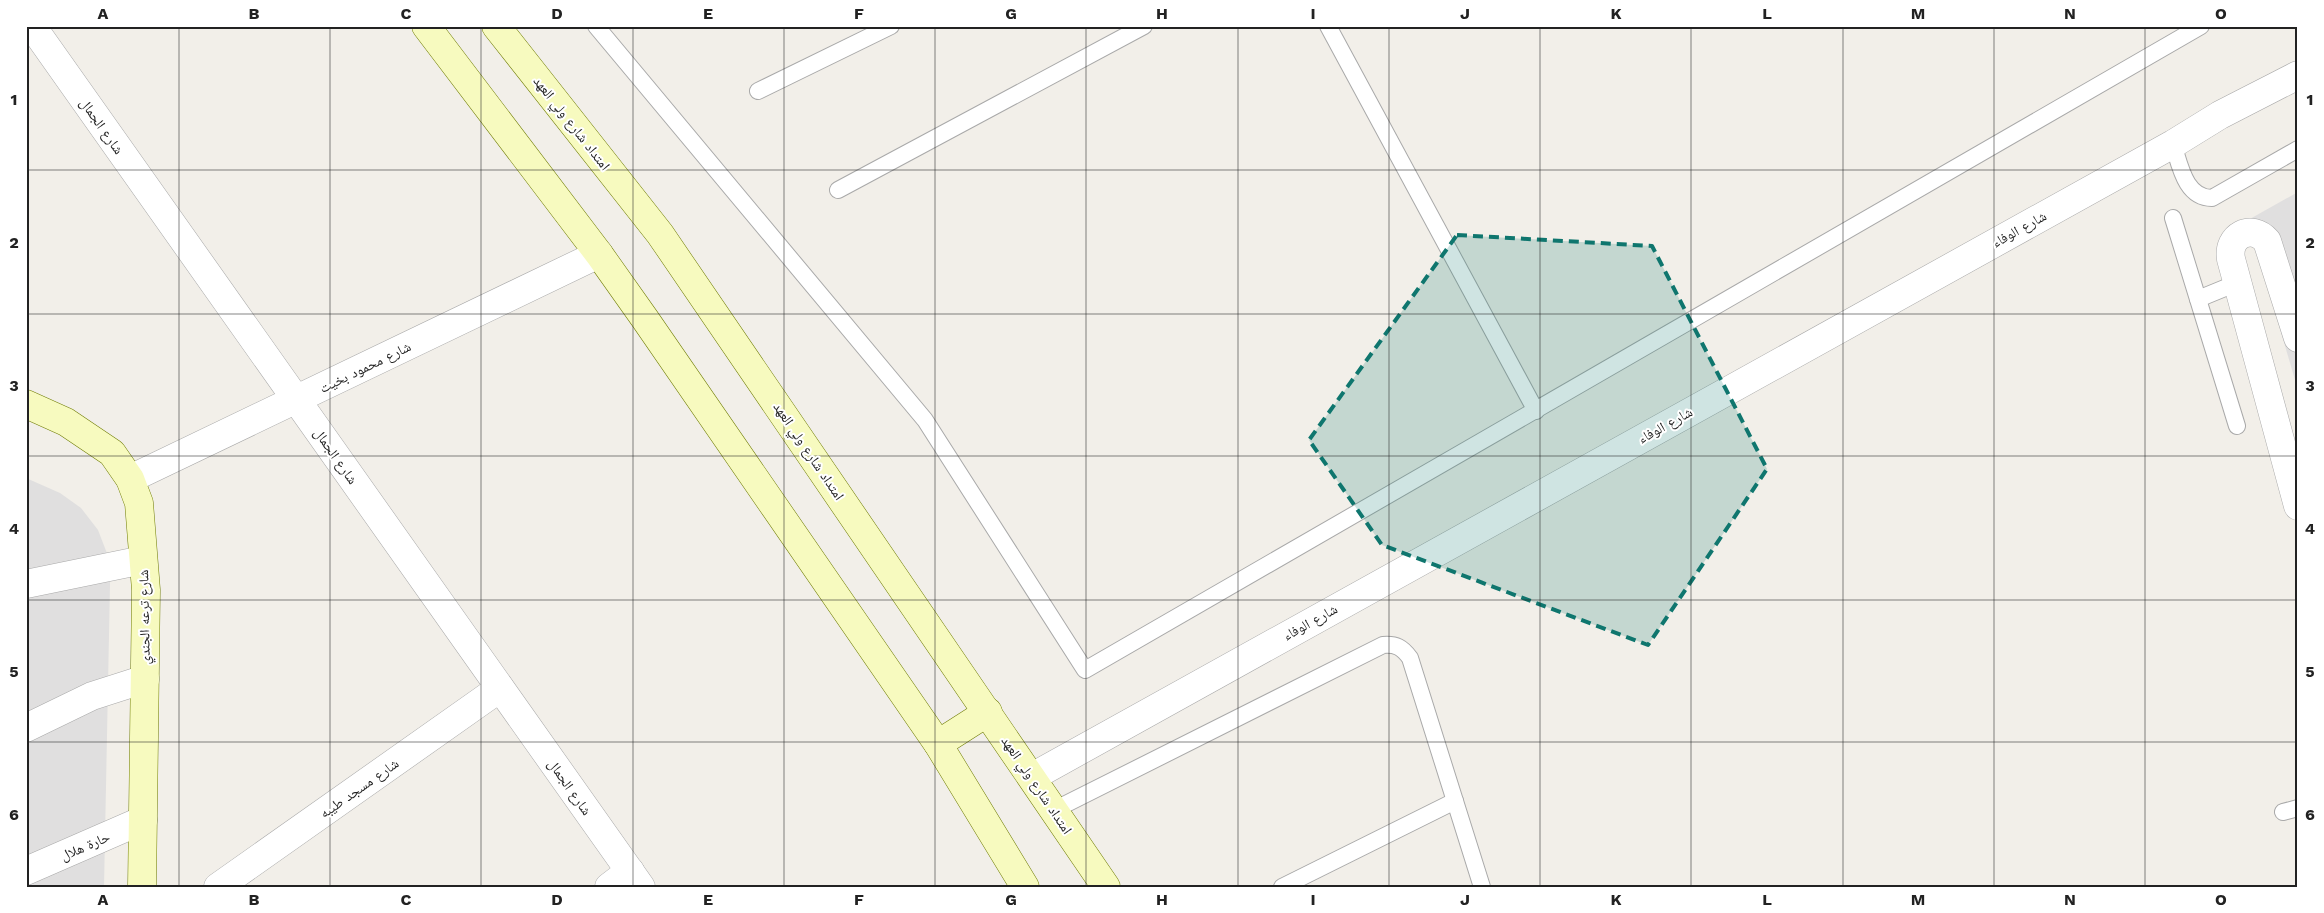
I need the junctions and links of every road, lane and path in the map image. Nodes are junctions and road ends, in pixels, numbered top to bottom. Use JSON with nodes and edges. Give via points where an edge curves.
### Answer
{"nodes":[{"id":1,"x":32,"y":26,"type":"edge"},
{"id":2,"x":426,"y":26,"type":"edge"},
{"id":3,"x":496,"y":26,"type":"edge"},
{"id":4,"x":596,"y":26,"type":"edge"},
{"id":5,"x":891,"y":26,"type":"edge"},
{"id":6,"x":1144,"y":26,"type":"edge"},
{"id":7,"x":1328,"y":26,"type":"edge"},
{"id":8,"x":2191,"y":29,"type":"edge"},
{"id":9,"x":2298,"y":74,"type":"edge"},
{"id":10,"x":758,"y":91,"type":"dead end"},
{"id":11,"x":2174,"y":144,"type":"junction"},
{"id":12,"x":2298,"y":149,"type":"edge"},
{"id":13,"x":838,"y":190,"type":"dead end"},
{"id":14,"x":2173,"y":218,"type":"dead end"},
{"id":15,"x":599,"y":254,"type":"junction"},
{"id":16,"x":2237,"y":283,"type":"junction"},
{"id":17,"x":2198,"y":299,"type":"junction"},
{"id":18,"x":2298,"y":338,"type":"edge"},
{"id":19,"x":296,"y":400,"type":"junction"},
{"id":20,"x":26,"y":404,"type":"edge"},
{"id":21,"x":1536,"y":411,"type":"junction"},
{"id":22,"x":2237,"y":426,"type":"dead end"},
{"id":23,"x":130,"y":479,"type":"junction"},
{"id":24,"x":2298,"y":506,"type":"edge"},
{"id":25,"x":143,"y":560,"type":"junction"},
{"id":26,"x":26,"y":584,"type":"edge"},
{"id":27,"x":145,"y":678,"type":"junction"},
{"id":28,"x":500,"y":688,"type":"junction"},
{"id":29,"x":988,"y":712,"type":"junction"},
{"id":30,"x":26,"y":728,"type":"edge"},
{"id":31,"x":938,"y":744,"type":"junction"},
{"id":32,"x":1032,"y":777,"type":"junction"},
{"id":33,"x":1455,"y":801,"type":"junction"},
{"id":34,"x":1054,"y":810,"type":"junction"},
{"id":35,"x":143,"y":820,"type":"junction"},
{"id":36,"x":26,"y":871,"type":"edge"},
{"id":37,"x":626,"y":882,"type":"edge"},
{"id":38,"x":142,"y":887,"type":"edge"},
{"id":39,"x":218,"y":887,"type":"edge"},
{"id":40,"x":1025,"y":887,"type":"edge"},
{"id":41,"x":1106,"y":887,"type":"edge"},
{"id":42,"x":1282,"y":887,"type":"edge"},
{"id":43,"x":1482,"y":887,"type":"edge"}],
"edges":[{"from":1,"to":19,"type":"street","name":"شارع الجمال"},
{"from":2,"to":15,"type":"main road"},
{"from":3,"to":29,"type":"main road","name":"امتداد شارع ولي العهد","via":[[660,234]]},
{"from":4,"to":21,"type":"lane","via":[[925,420],[1085,670]]},
{"from":5,"to":10,"type":"lane"},
{"from":6,"to":13,"type":"lane"},
{"from":7,"to":21,"type":"lane"},
{"from":8,"to":21,"type":"lane"},
{"from":9,"to":11,"type":"street","name":"شارع الوفاء","via":[[2220,115]]},
{"from":11,"to":12,"type":"lane","via":[[2186,182],[2194,193],[2204,198],[2212,198]]},
{"from":11,"to":32,"type":"street","name":"شارع الوفاء"},
{"from":14,"to":17,"type":"lane"},
{"from":15,"to":19,"type":"street","name":"شارع محمود بخيت"},
{"from":15,"to":31,"type":"main road"},
{"from":16,"to":17,"type":"lane"},
{"from":16,"to":18,"type":"street","via":[[2230,246],[2244,233],[2257,233],[2270,247]]},
{"from":16,"to":24,"type":"street"},
{"from":17,"to":22,"type":"lane"},
{"from":19,"to":23,"type":"street","name":"شارع محمود بخيت"},
{"from":19,"to":28,"type":"street","name":"شارع الجمال"},
{"from":20,"to":23,"type":"main road","name":"شارع ترعه الجندي","via":[[66,422],[112,453]]},
{"from":23,"to":25,"type":"main road","name":"شارع ترعه الجندي","via":[[138,503]]},
{"from":25,"to":26,"type":"street"},
{"from":25,"to":27,"type":"main road","name":"شارع ترعه الجندي"},
{"from":27,"to":30,"type":"street","via":[[92,696]]},
{"from":27,"to":35,"type":"main road","name":"شارع ترعه الجندي"},
{"from":28,"to":37,"type":"street","name":"شارع الجمال"},
{"from":28,"to":39,"type":"street","name":"شارع مسجد طيبه"},
{"from":29,"to":31,"type":"main road"},
{"from":29,"to":32,"type":"main road","name":"امتداد شارع ولي العهد"},
{"from":31,"to":40,"type":"main road"},
{"from":32,"to":34,"type":"main road","name":"امتداد شارع ولي العهد"},
{"from":33,"to":34,"type":"lane","via":[[1410,658],[1394,644],[1382,645]]},
{"from":33,"to":42,"type":"lane"},
{"from":33,"to":43,"type":"lane"},
{"from":34,"to":41,"type":"main road","name":"امتداد شارع ولي العهد"},
{"from":35,"to":36,"type":"street","name":"حارة هلال"},
{"from":35,"to":38,"type":"main road","name":"شارع ترعه الجندي"}]}
